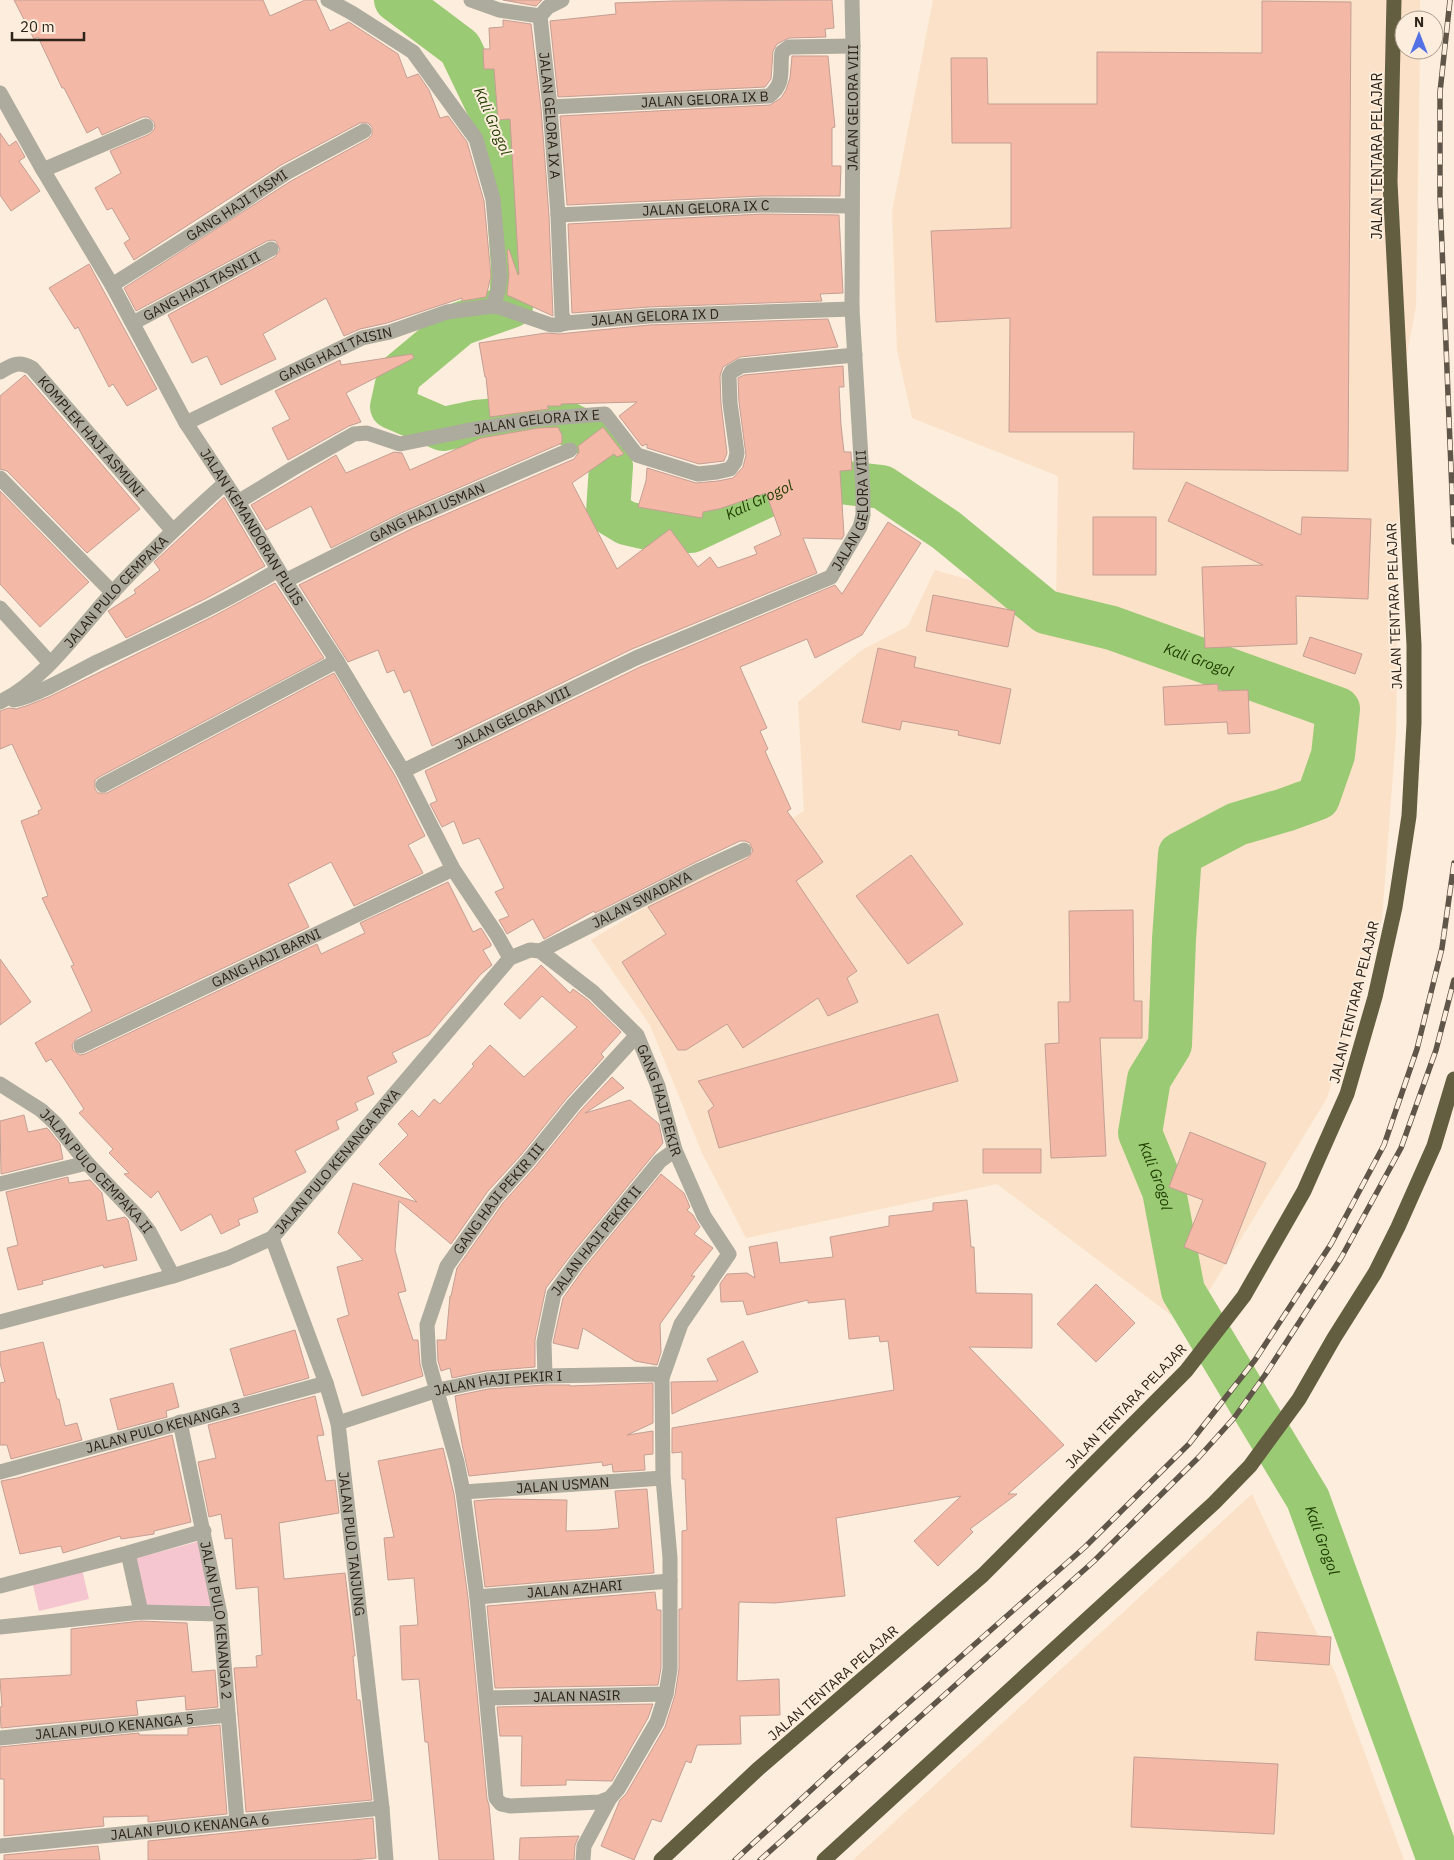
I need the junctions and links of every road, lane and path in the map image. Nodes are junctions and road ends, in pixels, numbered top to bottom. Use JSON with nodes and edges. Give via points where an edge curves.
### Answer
{"nodes":[{"id":1,"x":328,"y":0,"type":"edge"},
{"id":2,"x":472,"y":0,"type":"edge"},
{"id":3,"x":562,"y":0,"type":"edge"},
{"id":4,"x":852,"y":0,"type":"edge"},
{"id":5,"x":1394,"y":0,"type":"edge"},
{"id":6,"x":540,"y":16,"type":"junction"},
{"id":7,"x":853,"y":46,"type":"junction"},
{"id":8,"x":0,"y":93,"type":"edge"},
{"id":9,"x":550,"y":107,"type":"junction"},
{"id":10,"x":146,"y":126,"type":"dead end"},
{"id":11,"x":364,"y":131,"type":"dead end"},
{"id":12,"x":43,"y":170,"type":"junction"},
{"id":13,"x":852,"y":206,"type":"junction"},
{"id":14,"x":558,"y":215,"type":"junction"},
{"id":15,"x":271,"y":249,"type":"dead end"},
{"id":16,"x":112,"y":285,"type":"junction"},
{"id":17,"x":496,"y":306,"type":"junction"},
{"id":18,"x":852,"y":309,"type":"junction"},
{"id":19,"x":566,"y":323,"type":"junction"},
{"id":20,"x":132,"y":324,"type":"junction"},
{"id":21,"x":855,"y":355,"type":"junction"},
{"id":22,"x":0,"y":372,"type":"edge"},
{"id":23,"x":186,"y":423,"type":"junction"},
{"id":24,"x":570,"y":450,"type":"dead end"},
{"id":25,"x":0,"y":478,"type":"edge"},
{"id":26,"x":224,"y":484,"type":"junction"},
{"id":27,"x":238,"y":502,"type":"junction"},
{"id":28,"x":173,"y":531,"type":"junction"},
{"id":29,"x":281,"y":576,"type":"junction"},
{"id":30,"x":112,"y":592,"type":"junction"},
{"id":31,"x":0,"y":608,"type":"edge"},
{"id":32,"x":337,"y":661,"type":"junction"},
{"id":33,"x":50,"y":663,"type":"junction"},
{"id":34,"x":4,"y":700,"type":"edge"},
{"id":35,"x":403,"y":771,"type":"junction"},
{"id":36,"x":103,"y":784,"type":"dead end"},
{"id":37,"x":744,"y":850,"type":"dead end"},
{"id":38,"x":452,"y":869,"type":"junction"},
{"id":39,"x":540,"y":951,"type":"junction"},
{"id":40,"x":510,"y":958,"type":"junction"},
{"id":41,"x":637,"y":1035,"type":"junction"},
{"id":42,"x":81,"y":1046,"type":"dead end"},
{"id":43,"x":1454,"y":1079,"type":"edge"},
{"id":44,"x":0,"y":1084,"type":"edge"},
{"id":45,"x":675,"y":1150,"type":"junction"},
{"id":46,"x":87,"y":1163,"type":"junction"},
{"id":47,"x":0,"y":1184,"type":"edge"},
{"id":48,"x":272,"y":1238,"type":"junction"},
{"id":49,"x":173,"y":1276,"type":"junction"},
{"id":50,"x":0,"y":1322,"type":"edge"},
{"id":51,"x":545,"y":1376,"type":"junction"},
{"id":52,"x":662,"y":1378,"type":"junction"},
{"id":53,"x":326,"y":1383,"type":"junction"},
{"id":54,"x":438,"y":1390,"type":"junction"},
{"id":55,"x":180,"y":1422,"type":"junction"},
{"id":56,"x":338,"y":1423,"type":"junction"},
{"id":57,"x":0,"y":1472,"type":"edge"},
{"id":58,"x":664,"y":1478,"type":"junction"},
{"id":59,"x":463,"y":1492,"type":"junction"},
{"id":60,"x":204,"y":1531,"type":"junction"},
{"id":61,"x":128,"y":1553,"type":"junction"},
{"id":62,"x":670,"y":1581,"type":"junction"},
{"id":63,"x":0,"y":1586,"type":"edge"},
{"id":64,"x":477,"y":1597,"type":"junction"},
{"id":65,"x":141,"y":1612,"type":"junction"},
{"id":66,"x":220,"y":1614,"type":"junction"},
{"id":67,"x":0,"y":1627,"type":"edge"},
{"id":68,"x":666,"y":1694,"type":"junction"},
{"id":69,"x":488,"y":1698,"type":"junction"},
{"id":70,"x":228,"y":1716,"type":"junction"},
{"id":71,"x":0,"y":1738,"type":"edge"},
{"id":72,"x":610,"y":1798,"type":"junction"},
{"id":73,"x":382,"y":1808,"type":"junction"},
{"id":74,"x":237,"y":1822,"type":"junction"},
{"id":75,"x":0,"y":1846,"type":"edge"},
{"id":76,"x":386,"y":1860,"type":"edge"},
{"id":77,"x":583,"y":1860,"type":"edge"},
{"id":78,"x":662,"y":1860,"type":"edge"},
{"id":79,"x":824,"y":1860,"type":"edge"}],
"edges":[{"from":1,"to":17,"type":"street","via":[[413,52],[476,139],[493,199],[500,276]]},
{"from":2,"to":6,"type":"street","via":[[499,10]]},
{"from":3,"to":6,"type":"street","via":[[548,7]]},
{"from":4,"to":7,"type":"street","name":"JALAN GELORA VIII"},
{"from":5,"to":78,"type":"highway","name":"JALAN TENTARA PELAJAR","via":[[1390,182],[1414,645],[1414,723],[1408,816],[1395,908],[1375,997],[1347,1094],[1304,1190],[1244,1296],[1186,1371],[983,1575],[756,1770]]},
{"from":6,"to":9,"type":"street","name":"JALAN GELORA IX A"},
{"from":7,"to":9,"type":"street","name":"JALAN GELORA IX B","via":[[789,47],[782,52],[778,86],[768,96]]},
{"from":7,"to":13,"type":"street","name":"JALAN GELORA VIII"},
{"from":8,"to":12,"type":"street","name":"JALAN KEMANDORAN PLUIS"},
{"from":9,"to":14,"type":"street","name":"JALAN GELORA IX A"},
{"from":10,"to":12,"type":"street"},
{"from":11,"to":16,"type":"street","name":"GANG HAJI TASMI","via":[[286,173]]},
{"from":12,"to":16,"type":"street","name":"JALAN KEMANDORAN PLUIS"},
{"from":13,"to":14,"type":"street","name":"JALAN GELORA IX C","via":[[762,205]]},
{"from":13,"to":18,"type":"street","name":"JALAN GELORA VIII"},
{"from":14,"to":19,"type":"street","via":[[562,315]]},
{"from":15,"to":20,"type":"street","name":"GANG HAJI TASNI II"},
{"from":16,"to":20,"type":"street","name":"JALAN KEMANDORAN PLUIS"},
{"from":17,"to":19,"type":"street","name":"JALAN GELORA IX D","via":[[551,325]]},
{"from":17,"to":23,"type":"street","name":"GANG HAJI TAISIN","via":[[447,312],[362,338]]},
{"from":18,"to":19,"type":"street","name":"JALAN GELORA IX D","via":[[648,316]]},
{"from":18,"to":21,"type":"street","name":"JALAN GELORA VIII"},
{"from":20,"to":23,"type":"street","name":"JALAN KEMANDORAN PLUIS"},
{"from":21,"to":27,"type":"street","name":"JALAN GELORA IX E","via":[[740,366],[731,372],[730,403],[736,453],[730,469],[698,474],[637,455],[605,414],[537,419],[400,444],[367,433],[354,434]]},
{"from":21,"to":35,"type":"street","name":"JALAN GELORA VIII","via":[[863,516],[855,538],[831,576],[636,658]]},
{"from":22,"to":28,"type":"street","name":"KOMPLEK HAJI ASMUNI","via":[[14,363],[32,368]]},
{"from":23,"to":26,"type":"street","name":"JALAN KEMANDORAN PLUIS"},
{"from":24,"to":29,"type":"street","name":"GANG HAJI USMAN"},
{"from":25,"to":30,"type":"street"},
{"from":26,"to":27,"type":"street","name":"JALAN KEMANDORAN PLUIS"},
{"from":26,"to":28,"type":"street","name":"JALAN PULO CEMPAKA"},
{"from":27,"to":29,"type":"street","name":"JALAN KEMANDORAN PLUIS"},
{"from":28,"to":30,"type":"street","name":"JALAN PULO CEMPAKA"},
{"from":29,"to":32,"type":"street","name":"JALAN KEMANDORAN PLUIS"},
{"from":29,"to":34,"type":"street","name":"JALAN PULO CEMPAKA","via":[[24,698]]},
{"from":30,"to":33,"type":"street","name":"JALAN PULO CEMPAKA"},
{"from":31,"to":33,"type":"street"},
{"from":32,"to":35,"type":"street","name":"JALAN KEMANDORAN PLUIS"},
{"from":32,"to":36,"type":"street"},
{"from":33,"to":34,"type":"street","name":"JALAN PULO CEMPAKA"},
{"from":35,"to":38,"type":"street","name":"JALAN KEMANDORAN PLUIS"},
{"from":37,"to":39,"type":"street","name":"JALAN SWADAYA"},
{"from":38,"to":40,"type":"street","name":"JALAN KEMANDORAN PLUIS"},
{"from":38,"to":42,"type":"street","name":"GANG HAJI BARNI"},
{"from":39,"to":40,"type":"street","via":[[530,950]]},
{"from":39,"to":41,"type":"street","name":"GANG HAJI PEKIR","via":[[594,993]]},
{"from":40,"to":48,"type":"street","name":"JALAN PULO KENANGA RAYA"},
{"from":41,"to":45,"type":"street","name":"GANG HAJI PEKIR","via":[[658,1086]]},
{"from":41,"to":54,"type":"street","name":"GANG HAJI PEKIR III","via":[[496,1196],[447,1266],[427,1326],[428,1363]]},
{"from":43,"to":79,"type":"highway","via":[[1434,1146],[1375,1273],[1299,1399],[1250,1466],[1214,1504]]},
{"from":44,"to":46,"type":"street","name":"JALAN PULO CEMPAKA II","via":[[41,1110]]},
{"from":45,"to":51,"type":"street","name":"JALAN HAJI PEKIR II","via":[[660,1161],[554,1294],[544,1342]]},
{"from":45,"to":52,"type":"street","name":"GANG HAJI PEKIR","via":[[704,1216],[729,1254],[681,1324]]},
{"from":46,"to":47,"type":"street"},
{"from":46,"to":49,"type":"street","name":"JALAN PULO CEMPAKA II","via":[[139,1218]]},
{"from":48,"to":49,"type":"street","name":"JALAN PULO KENANGA RAYA","via":[[228,1258]]},
{"from":48,"to":53,"type":"street","name":"JALAN PULO TANJUNG"},
{"from":49,"to":50,"type":"street","name":"JALAN PULO KENANGA RAYA"},
{"from":51,"to":52,"type":"street","name":"JALAN HAJI PEKIR I","via":[[655,1374]]},
{"from":51,"to":54,"type":"street","name":"JALAN HAJI PEKIR I","via":[[487,1380]]},
{"from":52,"to":58,"type":"street"},
{"from":53,"to":55,"type":"street","name":"JALAN PULO KENANGA 3"},
{"from":53,"to":56,"type":"street","name":"JALAN PULO TANJUNG"},
{"from":54,"to":56,"type":"street","name":"JALAN HAJI PEKIR I"},
{"from":54,"to":59,"type":"street","name":"GANG HAJI PEKIR III"},
{"from":55,"to":57,"type":"street","name":"JALAN PULO KENANGA 3"},
{"from":55,"to":60,"type":"street","name":"JALAN PULO KENANGA 2"},
{"from":56,"to":73,"type":"street","name":"JALAN PULO TANJUNG"},
{"from":58,"to":59,"type":"street","name":"JALAN USMAN"},
{"from":58,"to":62,"type":"street"},
{"from":59,"to":64,"type":"street","name":"GANG HAJI PEKIR III"},
{"from":60,"to":61,"type":"street"},
{"from":60,"to":66,"type":"street","name":"JALAN PULO KENANGA 2"},
{"from":61,"to":63,"type":"street"},
{"from":61,"to":65,"type":"street"},
{"from":62,"to":64,"type":"street","name":"JALAN AZHARI"},
{"from":62,"to":68,"type":"street","via":[[670,1669]]},
{"from":64,"to":69,"type":"street","name":"GANG HAJI PEKIR III"},
{"from":65,"to":66,"type":"street"},
{"from":65,"to":67,"type":"street"},
{"from":66,"to":70,"type":"street","name":"JALAN PULO KENANGA 2"},
{"from":68,"to":69,"type":"street","name":"JALAN NASIR"},
{"from":68,"to":72,"type":"street","via":[[657,1722]]},
{"from":69,"to":72,"type":"street","name":"GANG HAJI PEKIR III","via":[[496,1798],[501,1804],[600,1802]]},
{"from":70,"to":71,"type":"street","name":"JALAN PULO KENANGA 5"},
{"from":70,"to":74,"type":"street","name":"JALAN PULO KENANGA 2"},
{"from":72,"to":77,"type":"street","via":[[584,1846]]},
{"from":73,"to":74,"type":"street","name":"JALAN PULO KENANGA 6"},
{"from":73,"to":76,"type":"street","name":"JALAN PULO TANJUNG"},
{"from":74,"to":75,"type":"street","name":"JALAN PULO KENANGA 6"}]}
